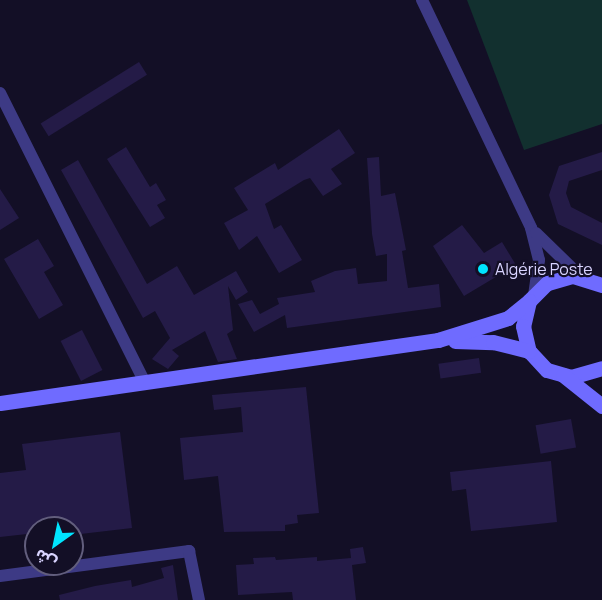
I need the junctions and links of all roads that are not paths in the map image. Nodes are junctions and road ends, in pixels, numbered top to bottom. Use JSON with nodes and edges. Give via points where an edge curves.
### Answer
{"nodes":[{"id":1,"x":422,"y":0,"type":"edge"},
{"id":2,"x":0,"y":93,"type":"edge"},
{"id":3,"x":531,"y":228,"type":"junction"},
{"id":4,"x":580,"y":276,"type":"junction"},
{"id":5,"x":602,"y":285,"type":"edge"},
{"id":6,"x":532,"y":297,"type":"junction"},
{"id":7,"x":438,"y":340,"type":"junction"},
{"id":8,"x":529,"y":351,"type":"junction"},
{"id":9,"x":602,"y":368,"type":"edge"},
{"id":10,"x":562,"y":375,"type":"junction"},
{"id":11,"x":145,"y":382,"type":"junction"},
{"id":12,"x":0,"y":403,"type":"edge"},
{"id":13,"x":602,"y":406,"type":"edge"},
{"id":14,"x":0,"y":576,"type":"edge"},
{"id":15,"x":199,"y":600,"type":"edge"}],
"edges":[{"from":1,"to":3,"type":"street"},
{"from":2,"to":11,"type":"street"},
{"from":3,"to":4,"type":"street"},
{"from":3,"to":6,"type":"street","via":[[539,260]]},
{"from":4,"to":5,"type":"street"},
{"from":4,"to":6,"type":"street","via":[[555,279]]},
{"from":6,"to":7,"type":"street","via":[[508,318]]},
{"from":6,"to":8,"type":"street","via":[[523,326]]},
{"from":7,"to":8,"type":"street","via":[[493,342]]},
{"from":7,"to":11,"type":"street"},
{"from":8,"to":10,"type":"street","via":[[547,369]]},
{"from":9,"to":10,"type":"street","via":[[579,376]]},
{"from":10,"to":13,"type":"street"},
{"from":11,"to":12,"type":"street"},
{"from":14,"to":15,"type":"street","via":[[189,551]]}]}
